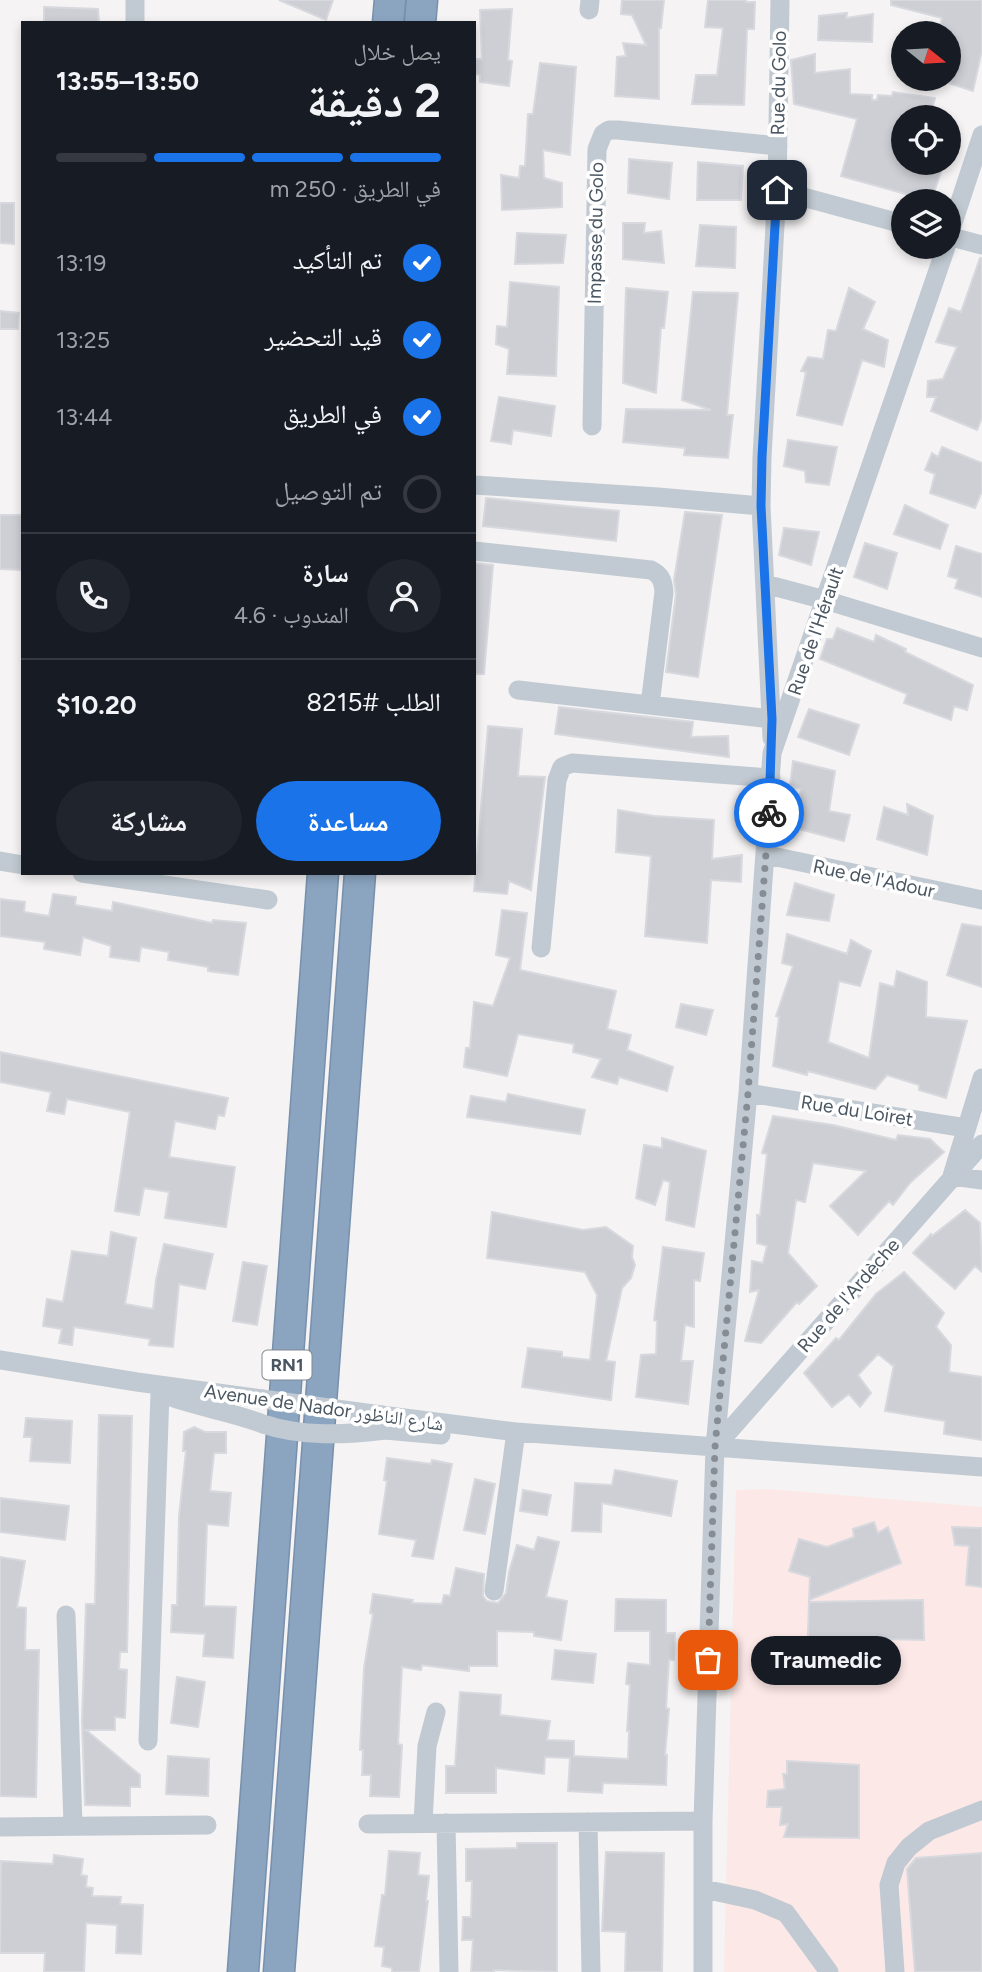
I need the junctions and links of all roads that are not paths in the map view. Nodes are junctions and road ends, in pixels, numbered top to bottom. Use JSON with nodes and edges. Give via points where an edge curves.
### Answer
{"nodes":[{"id":1,"x":135,"y":0,"type":"edge"},
{"id":2,"x":390,"y":0,"type":"edge"},
{"id":3,"x":422,"y":0,"type":"edge"},
{"id":4,"x":780,"y":0,"type":"edge"},
{"id":5,"x":135,"y":21,"type":"edge"},
{"id":6,"x":388,"y":21,"type":"edge"},
{"id":7,"x":421,"y":21,"type":"edge"},
{"id":8,"x":982,"y":135,"type":"edge"},
{"id":9,"x":778,"y":146,"type":"junction"},
{"id":10,"x":777,"y":190,"type":"junction"},
{"id":11,"x":961,"y":200,"type":"edge"},
{"id":12,"x":891,"y":221,"type":"edge"},
{"id":13,"x":961,"y":240,"type":"edge"},
{"id":14,"x":982,"y":245,"type":"edge"},
{"id":15,"x":942,"y":259,"type":"edge"},
{"id":16,"x":592,"y":426,"type":"dead end"},
{"id":17,"x":476,"y":485,"type":"edge"},
{"id":18,"x":761,"y":506,"type":"junction"},
{"id":19,"x":476,"y":551,"type":"edge"},
{"id":20,"x":765,"y":584,"type":"junction"},
{"id":21,"x":825,"y":600,"type":"junction"},
{"id":22,"x":982,"y":648,"type":"edge"},
{"id":23,"x":518,"y":690,"type":"dead end"},
{"id":24,"x":650,"y":705,"type":"junction"},
{"id":25,"x":772,"y":719,"type":"junction"},
{"id":26,"x":772,"y":753,"type":"junction"},
{"id":27,"x":771,"y":778,"type":"junction"},
{"id":28,"x":767,"y":856,"type":"junction"},
{"id":29,"x":0,"y":861,"type":"edge"},
{"id":30,"x":21,"y":865,"type":"edge"},
{"id":31,"x":107,"y":875,"type":"edge"},
{"id":32,"x":323,"y":875,"type":"edge"},
{"id":33,"x":360,"y":875,"type":"edge"},
{"id":34,"x":144,"y":878,"type":"edge"},
{"id":35,"x":268,"y":900,"type":"dead end"},
{"id":36,"x":982,"y":900,"type":"edge"},
{"id":37,"x":541,"y":948,"type":"dead end"},
{"id":38,"x":982,"y":1078,"type":"edge"},
{"id":39,"x":748,"y":1093,"type":"junction"},
{"id":40,"x":967,"y":1128,"type":"junction"},
{"id":41,"x":982,"y":1144,"type":"edge"},
{"id":42,"x":952,"y":1176,"type":"junction"},
{"id":43,"x":982,"y":1180,"type":"edge"},
{"id":44,"x":0,"y":1360,"type":"edge"},
{"id":45,"x":137,"y":1382,"type":"junction"},
{"id":46,"x":160,"y":1393,"type":"junction"},
{"id":47,"x":383,"y":1422,"type":"junction"},
{"id":48,"x":513,"y":1432,"type":"junction"},
{"id":49,"x":715,"y":1447,"type":"junction"},
{"id":50,"x":982,"y":1467,"type":"edge"},
{"id":51,"x":494,"y":1591,"type":"dead end"},
{"id":52,"x":66,"y":1615,"type":"dead end"},
{"id":53,"x":436,"y":1712,"type":"dead end"},
{"id":54,"x":148,"y":1741,"type":"dead end"},
{"id":55,"x":293,"y":1783,"type":"junction"},
{"id":56,"x":982,"y":1810,"type":"edge"},
{"id":57,"x":254,"y":1821,"type":"junction"},
{"id":58,"x":703,"y":1821,"type":"junction"},
{"id":59,"x":588,"y":1822,"type":"junction"},
{"id":60,"x":446,"y":1823,"type":"junction"},
{"id":61,"x":368,"y":1824,"type":"dead end"},
{"id":62,"x":423,"y":1824,"type":"junction"},
{"id":63,"x":73,"y":1825,"type":"junction"},
{"id":64,"x":207,"y":1825,"type":"dead end"},
{"id":65,"x":0,"y":1827,"type":"edge"},
{"id":66,"x":704,"y":1889,"type":"junction"},
{"id":67,"x":222,"y":1972,"type":"edge"},
{"id":68,"x":243,"y":1972,"type":"edge"},
{"id":69,"x":279,"y":1972,"type":"edge"},
{"id":70,"x":298,"y":1972,"type":"edge"},
{"id":71,"x":449,"y":1972,"type":"edge"},
{"id":72,"x":591,"y":1972,"type":"edge"},
{"id":73,"x":703,"y":1972,"type":"edge"},
{"id":74,"x":829,"y":1972,"type":"edge"},
{"id":75,"x":895,"y":1972,"type":"edge"}],
"edges":[{"from":1,"to":5,"type":"street"},
{"from":2,"to":6,"type":"highway"},
{"from":3,"to":7,"type":"highway"},
{"from":4,"to":9,"type":"street","name":"Rue du Golo"},
{"from":8,"to":11,"type":"street"},
{"from":9,"to":10,"type":"street","name":"Rue du Golo"},
{"from":9,"to":16,"type":"street","name":"Impasse du Golo","via":[[618,130],[599,141]]},
{"from":10,"to":12,"type":"street"},
{"from":10,"to":18,"type":"street","name":"Rue du Golo"},
{"from":13,"to":14,"type":"street"},
{"from":15,"to":21,"type":"street","name":"Rue de l'Hérault"},
{"from":17,"to":18,"type":"street"},
{"from":18,"to":20,"type":"street","name":"Rue du Golo"},
{"from":19,"to":24,"type":"street","via":[[656,573],[664,592]]},
{"from":20,"to":21,"type":"street"},
{"from":20,"to":25,"type":"street","name":"Rue du Golo"},
{"from":21,"to":22,"type":"street"},
{"from":21,"to":26,"type":"street","name":"Rue de l'Hérault"},
{"from":23,"to":24,"type":"street"},
{"from":24,"to":25,"type":"street"},
{"from":25,"to":26,"type":"street","name":"Rue du Golo"},
{"from":26,"to":27,"type":"street","name":"Rue de l'Hérault"},
{"from":27,"to":28,"type":"street","name":"Rue de l'Hérault"},
{"from":27,"to":37,"type":"street","via":[[572,763],[562,767]]},
{"from":28,"to":36,"type":"street","name":"Rue de l'Adour"},
{"from":28,"to":39,"type":"street","name":"Rue de l'Hérault"},
{"from":29,"to":30,"type":"street"},
{"from":31,"to":34,"type":"street"},
{"from":32,"to":57,"type":"highway","number":"RN1"},
{"from":33,"to":55,"type":"highway","number":"RN1"},
{"from":34,"to":35,"type":"street"},
{"from":38,"to":40,"type":"street"},
{"from":39,"to":40,"type":"street","name":"Rue du Loiret"},
{"from":39,"to":49,"type":"street","name":"Rue de l'Hérault"},
{"from":40,"to":42,"type":"street"},
{"from":41,"to":42,"type":"street","name":"Rue de l'Ardèche"},
{"from":42,"to":43,"type":"street"},
{"from":42,"to":49,"type":"street","name":"Rue de l'Ardèche"},
{"from":44,"to":45,"type":"street","name":"Avenue de Nador شارع الناظور"},
{"from":45,"to":46,"type":"street","name":"Avenue de Nador شارع الناظور"},
{"from":45,"to":47,"type":"street","name":"Avenue de Nador شارع الناظور","bridge":true},
{"from":46,"to":47,"type":"street","name":"Avenue de Nador شارع الناظور","bridge":true,"via":[[287,1430],[345,1435]]},
{"from":46,"to":54,"type":"street"},
{"from":47,"to":48,"type":"street","name":"Avenue de Nador شارع الناظور"},
{"from":48,"to":49,"type":"street","name":"Avenue de Nador شارع الناظور"},
{"from":48,"to":51,"type":"street"},
{"from":49,"to":50,"type":"street","name":"Avenue de Nador شارع الناظور"},
{"from":49,"to":58,"type":"street","name":"Rue de l'Hérault"},
{"from":52,"to":63,"type":"street"},
{"from":53,"to":62,"type":"street","via":[[427,1746]]},
{"from":55,"to":69,"type":"highway","number":"RN1"},
{"from":55,"to":70,"type":"highway"},
{"from":56,"to":75,"type":"street","via":[[929,1831],[897,1863],[889,1885]]},
{"from":57,"to":67,"type":"highway"},
{"from":57,"to":68,"type":"highway","number":"RN1"},
{"from":58,"to":59,"type":"street"},
{"from":58,"to":66,"type":"street","name":"Rue de l'Hérault"},
{"from":59,"to":60,"type":"street"},
{"from":59,"to":72,"type":"street"},
{"from":60,"to":62,"type":"street"},
{"from":60,"to":71,"type":"street"},
{"from":61,"to":62,"type":"street"},
{"from":63,"to":64,"type":"street"},
{"from":63,"to":65,"type":"street"},
{"from":66,"to":73,"type":"street","name":"Rue de l'Hérault"},
{"from":66,"to":74,"type":"street","via":[[755,1900],[786,1913]]}]}
